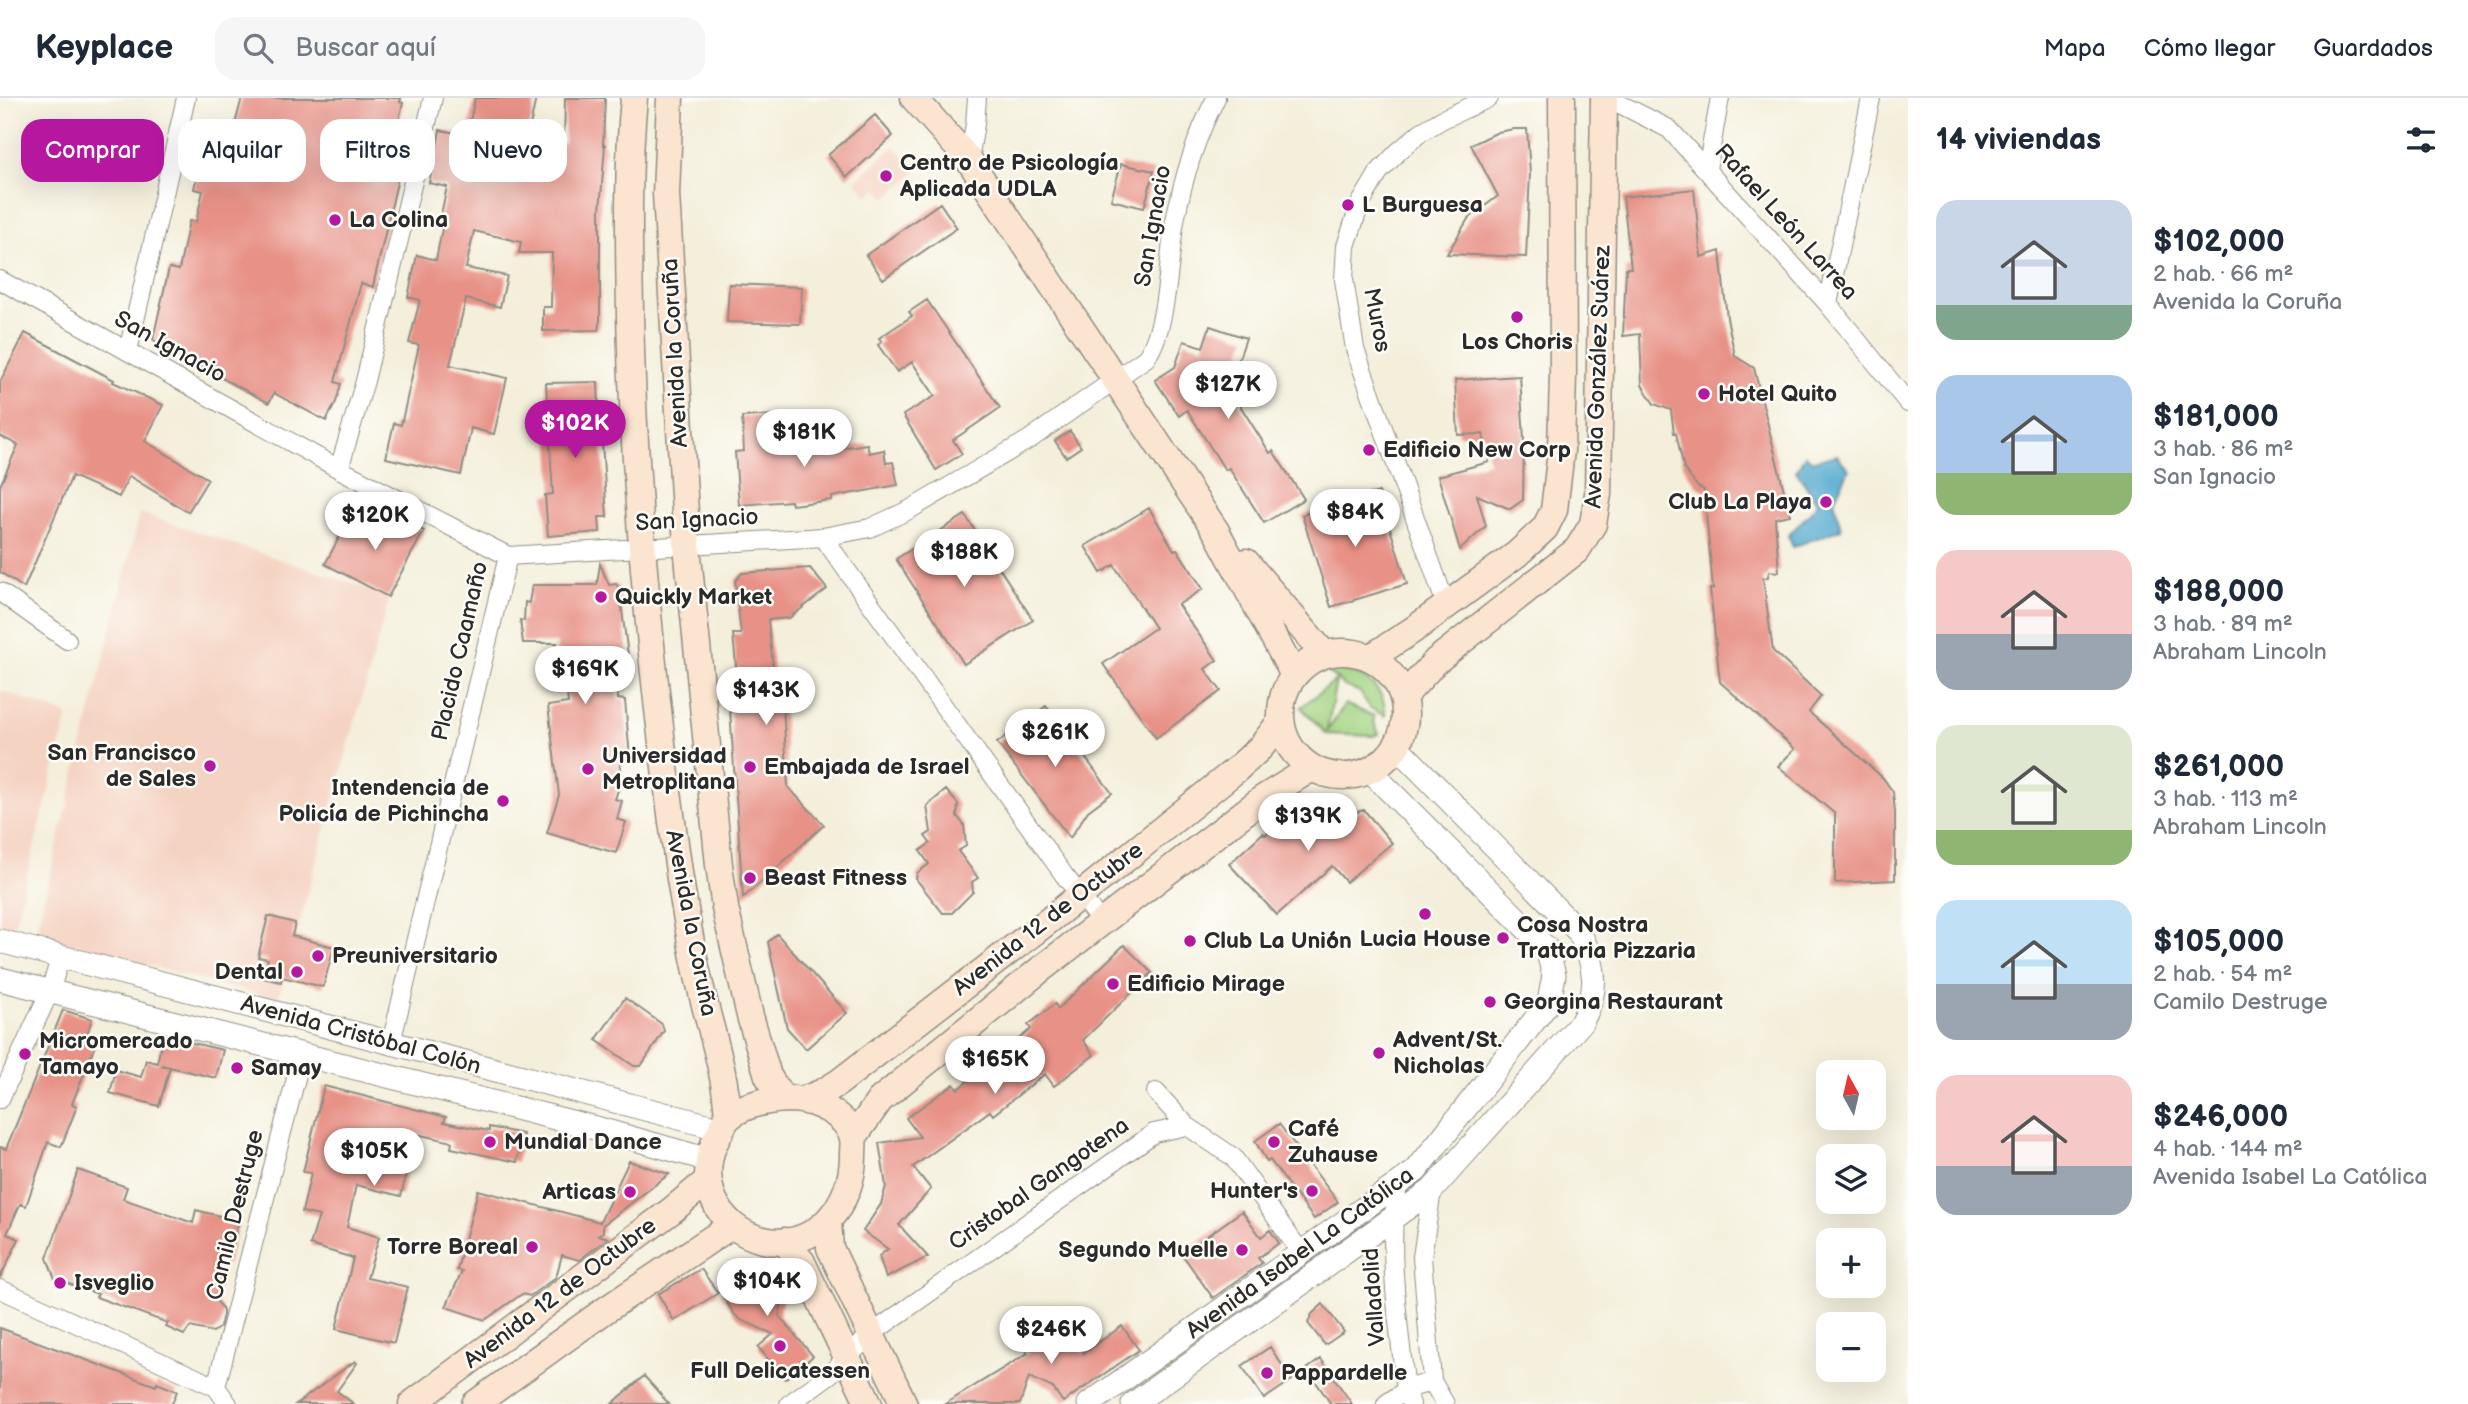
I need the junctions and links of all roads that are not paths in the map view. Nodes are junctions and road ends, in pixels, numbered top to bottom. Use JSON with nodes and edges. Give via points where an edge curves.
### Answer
{"nodes":[{"id":1,"x":186,"y":98,"type":"edge"},
{"id":2,"x":433,"y":98,"type":"edge"},
{"id":3,"x":634,"y":98,"type":"edge"},
{"id":4,"x":670,"y":98,"type":"edge"},
{"id":5,"x":914,"y":98,"type":"edge"},
{"id":6,"x":977,"y":98,"type":"edge"},
{"id":7,"x":1216,"y":98,"type":"edge"},
{"id":8,"x":1489,"y":98,"type":"edge"},
{"id":9,"x":1562,"y":98,"type":"edge"},
{"id":10,"x":1606,"y":98,"type":"edge"},
{"id":11,"x":1720,"y":98,"type":"edge"},
{"id":12,"x":1871,"y":98,"type":"edge"},
{"id":13,"x":969,"y":160,"type":"junction"},
{"id":14,"x":1707,"y":169,"type":"junction"},
{"id":15,"x":0,"y":280,"type":"edge"},
{"id":16,"x":1828,"y":304,"type":"junction"},
{"id":17,"x":128,"y":351,"type":"junction"},
{"id":18,"x":1116,"y":379,"type":"junction"},
{"id":19,"x":1908,"y":403,"type":"edge"},
{"id":20,"x":339,"y":469,"type":"junction"},
{"id":21,"x":1554,"y":510,"type":"junction"},
{"id":22,"x":1216,"y":531,"type":"junction"},
{"id":23,"x":823,"y":537,"type":"junction"},
{"id":24,"x":687,"y":546,"type":"junction"},
{"id":25,"x":640,"y":547,"type":"junction"},
{"id":26,"x":1577,"y":550,"type":"junction"},
{"id":27,"x":1517,"y":554,"type":"junction"},
{"id":28,"x":508,"y":556,"type":"junction"},
{"id":29,"x":1539,"y":580,"type":"junction"},
{"id":30,"x":0,"y":592,"type":"edge"},
{"id":31,"x":1446,"y":605,"type":"junction"},
{"id":32,"x":67,"y":640,"type":"dead end"},
{"id":33,"x":1324,"y":654,"type":"junction"},
{"id":34,"x":1370,"y":658,"type":"junction"},
{"id":35,"x":1294,"y":675,"type":"junction"},
{"id":36,"x":1403,"y":697,"type":"junction"},
{"id":37,"x":1280,"y":722,"type":"junction"},
{"id":38,"x":705,"y":732,"type":"junction"},
{"id":39,"x":661,"y":737,"type":"junction"},
{"id":40,"x":1396,"y":746,"type":"junction"},
{"id":41,"x":1312,"y":768,"type":"junction"},
{"id":42,"x":1368,"y":770,"type":"junction"},
{"id":43,"x":1080,"y":895,"type":"junction"},
{"id":44,"x":1101,"y":923,"type":"junction"},
{"id":45,"x":0,"y":941,"type":"edge"},
{"id":46,"x":61,"y":956,"type":"junction"},
{"id":47,"x":0,"y":979,"type":"edge"},
{"id":48,"x":50,"y":991,"type":"junction"},
{"id":49,"x":391,"y":1043,"type":"junction"},
{"id":50,"x":302,"y":1055,"type":"junction"},
{"id":51,"x":1156,"y":1092,"type":"dead end"},
{"id":52,"x":0,"y":1099,"type":"edge"},
{"id":53,"x":793,"y":1100,"type":"junction"},
{"id":54,"x":725,"y":1123,"type":"junction"},
{"id":55,"x":1187,"y":1126,"type":"junction"},
{"id":56,"x":853,"y":1139,"type":"junction"},
{"id":57,"x":708,"y":1170,"type":"junction"},
{"id":58,"x":1398,"y":1186,"type":"junction"},
{"id":59,"x":1432,"y":1190,"type":"junction"},
{"id":60,"x":1394,"y":1218,"type":"junction"},
{"id":61,"x":828,"y":1221,"type":"junction"},
{"id":62,"x":732,"y":1225,"type":"junction"},
{"id":63,"x":784,"y":1241,"type":"junction"},
{"id":64,"x":1302,"y":1254,"type":"junction"},
{"id":65,"x":1422,"y":1257,"type":"junction"},
{"id":66,"x":1394,"y":1258,"type":"junction"},
{"id":67,"x":0,"y":1289,"type":"edge"},
{"id":68,"x":871,"y":1334,"type":"junction"},
{"id":69,"x":847,"y":1359,"type":"junction"},
{"id":70,"x":1432,"y":1381,"type":"junction"},
{"id":71,"x":216,"y":1387,"type":"junction"},
{"id":72,"x":1409,"y":1397,"type":"edge"},
{"id":73,"x":228,"y":1404,"type":"edge"},
{"id":74,"x":412,"y":1404,"type":"edge"},
{"id":75,"x":475,"y":1404,"type":"edge"},
{"id":76,"x":789,"y":1404,"type":"edge"},
{"id":77,"x":869,"y":1404,"type":"edge"},
{"id":78,"x":904,"y":1404,"type":"edge"},
{"id":79,"x":1089,"y":1404,"type":"edge"},
{"id":80,"x":1133,"y":1404,"type":"edge"},
{"id":81,"x":1386,"y":1404,"type":"edge"},
{"id":82,"x":1445,"y":1404,"type":"edge"}],
"edges":[{"from":1,"to":17,"type":"street"},
{"from":2,"to":20,"type":"street","via":[[365,381]]},
{"from":3,"to":25,"type":"main road","name":"Avenida la Coruña","via":[[629,260]]},
{"from":4,"to":24,"type":"main road","name":"Avenida la Coruña","via":[[666,194]]},
{"from":5,"to":13,"type":"main road"},
{"from":6,"to":13,"type":"street"},
{"from":7,"to":18,"type":"street","name":"San Ignacio","via":[[1184,181],[1155,342],[1146,358]]},
{"from":8,"to":31,"type":"street","name":"Muros","via":[[1432,125],[1399,151],[1360,204],[1346,246],[1344,280],[1355,349]]},
{"from":9,"to":21,"type":"main road","name":"Avenida González Suárez","via":[[1563,374],[1560,474]]},
{"from":10,"to":14,"type":"street","name":"Rafael León Larrea","via":[[1669,129]]},
{"from":10,"to":26,"type":"main road","name":"Avenida González Suárez","via":[[1598,494],[1593,524]]},
{"from":11,"to":14,"type":"street"},
{"from":12,"to":16,"type":"street"},
{"from":13,"to":18,"type":"main road"},
{"from":14,"to":16,"type":"street","name":"Rafael León Larrea"},
{"from":15,"to":17,"type":"street","name":"San Ignacio"},
{"from":16,"to":19,"type":"street","name":"Rafael León Larrea"},
{"from":17,"to":20,"type":"street","name":"San Ignacio"},
{"from":18,"to":22,"type":"main road"},
{"from":18,"to":23,"type":"street","name":"San Ignacio","via":[[1030,439],[909,510],[870,528]]},
{"from":20,"to":28,"type":"street","name":"San Ignacio"},
{"from":21,"to":26,"type":"main road","via":[[1556,533]]},
{"from":21,"to":27,"type":"main road","name":"Avenida González Suárez","via":[[1545,528]]},
{"from":22,"to":33,"type":"main road"},
{"from":22,"to":35,"type":"main road"},
{"from":23,"to":24,"type":"street","name":"San Ignacio"},
{"from":23,"to":43,"type":"street"},
{"from":24,"to":25,"type":"street","name":"San Ignacio"},
{"from":24,"to":38,"type":"main road","name":"Avenida la Coruña"},
{"from":25,"to":28,"type":"street","name":"San Ignacio"},
{"from":25,"to":39,"type":"main road","name":"Avenida la Coruña"},
{"from":26,"to":29,"type":"main road","name":"Avenida González Suárez"},
{"from":27,"to":29,"type":"main road","via":[[1531,551],[1541,557]]},
{"from":27,"to":31,"type":"main road","name":"Avenida González Suárez"},
{"from":28,"to":49,"type":"street","name":"Placido Caamaño"},
{"from":29,"to":36,"type":"main road","name":"Avenida González Suárez","via":[[1436,661]]},
{"from":30,"to":32,"type":"street"},
{"from":31,"to":34,"type":"main road","name":"Avenida González Suárez"},
{"from":33,"to":34,"type":"main road","via":[[1355,652]]},
{"from":33,"to":35,"type":"main road"},
{"from":34,"to":36,"type":"main road","via":[[1385,667]]},
{"from":35,"to":37,"type":"main road","via":[[1282,697]]},
{"from":36,"to":40,"type":"main road","via":[[1405,722]]},
{"from":37,"to":41,"type":"main road","via":[[1287,743]]},
{"from":37,"to":43,"type":"main road","name":"Avenida 12 de Octubre","via":[[1237,769]]},
{"from":38,"to":39,"type":"main road"},
{"from":38,"to":53,"type":"main road","name":"Avenida la Coruña","via":[[719,865],[750,1016],[768,1076]]},
{"from":39,"to":54,"type":"main road","name":"Avenida la Coruña","via":[[686,920],[727,1088]]},
{"from":40,"to":42,"type":"main road"},
{"from":40,"to":59,"type":"street","name":"Avenida Isabel La Católica","via":[[1579,932],[1594,969],[1594,989],[1581,1023]]},
{"from":41,"to":42,"type":"main road","via":[[1330,775]]},
{"from":41,"to":44,"type":"main road","name":"Avenida 12 de Octubre","via":[[1262,799]]},
{"from":42,"to":58,"type":"street","name":"Avenida Isabel La Católica","via":[[1547,949],[1555,975],[1543,1011],[1416,1171]]},
{"from":43,"to":44,"type":"street"},
{"from":43,"to":53,"type":"main road","name":"Avenida 12 de Octubre","via":[[838,1083]]},
{"from":44,"to":56,"type":"main road","name":"Avenida 12 de Octubre","via":[[880,1100]]},
{"from":45,"to":46,"type":"street","name":"Avenida Cristóbal Colón"},
{"from":46,"to":48,"type":"street"},
{"from":46,"to":49,"type":"street","name":"Avenida Cristóbal Colón"},
{"from":47,"to":48,"type":"street","name":"Avenida Cristóbal Colón"},
{"from":48,"to":50,"type":"street","name":"Avenida Cristóbal Colón"},
{"from":48,"to":52,"type":"street"},
{"from":49,"to":54,"type":"street","name":"Avenida Cristóbal Colón"},
{"from":50,"to":57,"type":"street","name":"Avenida Cristóbal Colón","via":[[627,1136]]},
{"from":50,"to":71,"type":"street","name":"Camilo Destruge"},
{"from":51,"to":55,"type":"street"},
{"from":53,"to":54,"type":"main road","via":[[763,1102]]},
{"from":53,"to":56,"type":"main road","via":[[829,1110]]},
{"from":54,"to":57,"type":"main road","via":[[713,1144]]},
{"from":55,"to":64,"type":"street","via":[[1233,1157]]},
{"from":55,"to":68,"type":"street","name":"Cristobal Gangotena","via":[[1154,1132]]},
{"from":56,"to":61,"type":"main road","via":[[848,1190]]},
{"from":57,"to":62,"type":"main road","via":[[712,1200]]},
{"from":57,"to":74,"type":"main road","name":"Avenida 12 de Octubre","via":[[671,1212]]},
{"from":58,"to":60,"type":"street","name":"Valladolid"},
{"from":58,"to":64,"type":"street","name":"Avenida Isabel La Católica"},
{"from":59,"to":60,"type":"street","name":"Avenida Isabel La Católica"},
{"from":59,"to":65,"type":"street"},
{"from":60,"to":66,"type":"street","name":"Valladolid"},
{"from":60,"to":80,"type":"street","name":"Avenida Isabel La Católica"},
{"from":61,"to":63,"type":"main road","via":[[799,1239]]},
{"from":61,"to":68,"type":"main road","via":[[830,1248]]},
{"from":62,"to":63,"type":"main road","via":[[761,1240]]},
{"from":62,"to":75,"type":"main road","name":"Avenida 12 de Octubre"},
{"from":63,"to":69,"type":"main road","via":[[802,1262]]},
{"from":64,"to":79,"type":"street","name":"Avenida Isabel La Católica"},
{"from":65,"to":66,"type":"street"},
{"from":65,"to":70,"type":"street"},
{"from":66,"to":72,"type":"street","name":"Valladolid"},
{"from":67,"to":71,"type":"street"},
{"from":68,"to":69,"type":"street","name":"Cristobal Gangotena"},
{"from":68,"to":78,"type":"main road"},
{"from":69,"to":76,"type":"street","name":"Cristobal Gangotena"},
{"from":69,"to":77,"type":"main road"},
{"from":70,"to":72,"type":"street"},
{"from":70,"to":82,"type":"street"},
{"from":71,"to":73,"type":"street"},
{"from":72,"to":81,"type":"street"}]}
